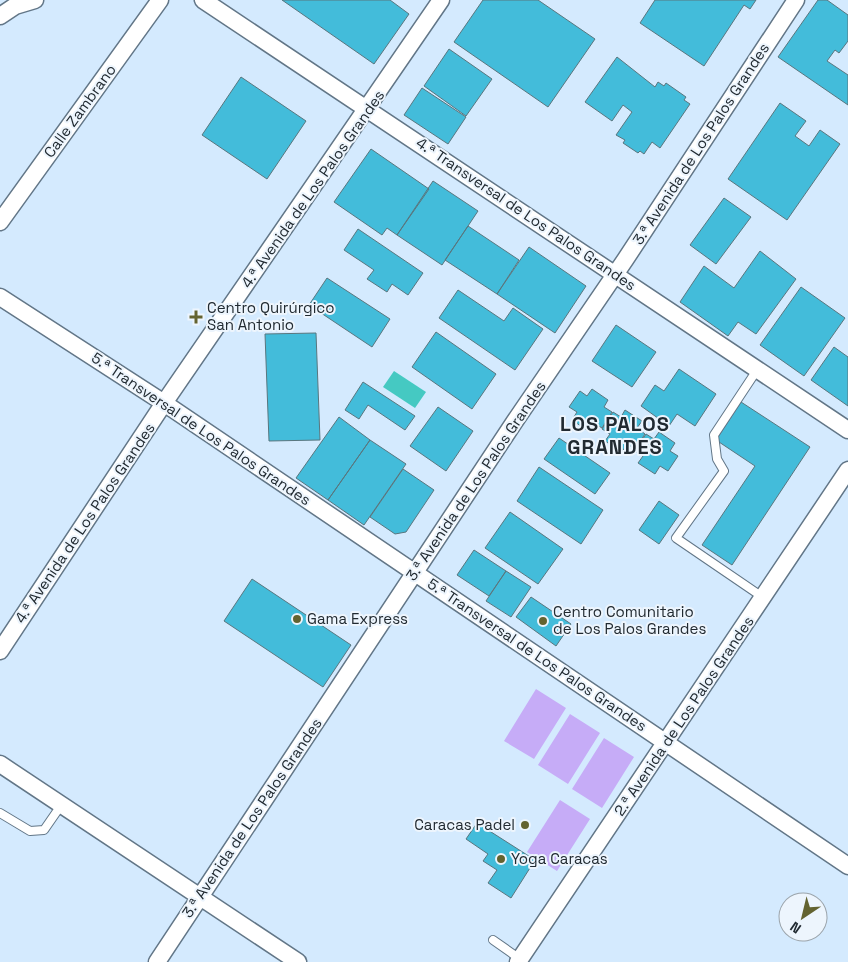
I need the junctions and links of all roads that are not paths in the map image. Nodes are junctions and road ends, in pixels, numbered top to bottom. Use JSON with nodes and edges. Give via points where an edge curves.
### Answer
{"nodes":[{"id":1,"x":35,"y":0,"type":"edge"},
{"id":2,"x":160,"y":0,"type":"edge"},
{"id":3,"x":203,"y":0,"type":"edge"},
{"id":4,"x":441,"y":0,"type":"edge"},
{"id":5,"x":796,"y":0,"type":"edge"},
{"id":6,"x":0,"y":16,"type":"edge"},
{"id":7,"x":368,"y":108,"type":"junction"},
{"id":8,"x":0,"y":222,"type":"edge"},
{"id":9,"x":615,"y":274,"type":"junction"},
{"id":10,"x":0,"y":296,"type":"edge"},
{"id":11,"x":757,"y":370,"type":"junction"},
{"id":12,"x":164,"y":403,"type":"junction"},
{"id":13,"x":848,"y":430,"type":"edge"},
{"id":14,"x":848,"y":470,"type":"edge"},
{"id":15,"x":415,"y":573,"type":"junction"},
{"id":16,"x":764,"y":598,"type":"junction"},
{"id":17,"x":0,"y":651,"type":"edge"},
{"id":18,"x":666,"y":743,"type":"junction"},
{"id":19,"x":0,"y":764,"type":"edge"},
{"id":20,"x":62,"y":804,"type":"junction"},
{"id":21,"x":0,"y":813,"type":"edge"},
{"id":22,"x":848,"y":866,"type":"edge"},
{"id":23,"x":201,"y":896,"type":"junction"},
{"id":24,"x":493,"y":940,"type":"dead end"},
{"id":25,"x":519,"y":960,"type":"edge"},
{"id":26,"x":157,"y":962,"type":"edge"},
{"id":27,"x":298,"y":962,"type":"edge"}],
"edges":[{"from":1,"to":6,"type":"street"},
{"from":2,"to":8,"type":"street","name":"Calle Zambrano"},
{"from":3,"to":7,"type":"street","name":"4.ª Transversal de Los Palos Grandes"},
{"from":4,"to":7,"type":"street","name":"4.ª Avenida de Los Palos Grandes"},
{"from":5,"to":9,"type":"street","name":"3.ª Avenida de Los Palos Grandes"},
{"from":7,"to":9,"type":"street","name":"4.ª Transversal de Los Palos Grandes"},
{"from":7,"to":12,"type":"street","name":"4.ª Avenida de Los Palos Grandes"},
{"from":9,"to":11,"type":"street","name":"4.ª Transversal de Los Palos Grandes"},
{"from":9,"to":15,"type":"street","name":"3.ª Avenida de Los Palos Grandes"},
{"from":10,"to":12,"type":"street","name":"5.ª Transversal de Los Palos Grandes"},
{"from":11,"to":13,"type":"street","name":"4.ª Transversal de Los Palos Grandes"},
{"from":11,"to":16,"type":"lane","via":[[714,435],[717,459],[724,471],[676,538]]},
{"from":12,"to":15,"type":"street","name":"5.ª Transversal de Los Palos Grandes"},
{"from":12,"to":17,"type":"street","name":"4.ª Avenida de Los Palos Grandes"},
{"from":14,"to":16,"type":"street","name":"2.ª Avenida de Los Palos Grandes"},
{"from":15,"to":18,"type":"street","name":"5.ª Transversal de Los Palos Grandes"},
{"from":15,"to":23,"type":"street","name":"3.ª Avenida de Los Palos Grandes"},
{"from":16,"to":18,"type":"street","name":"2.ª Avenida de Los Palos Grandes"},
{"from":18,"to":22,"type":"street","name":"5.ª Transversal de Los Palos Grandes"},
{"from":18,"to":25,"type":"street","name":"2.ª Avenida de Los Palos Grandes"},
{"from":19,"to":20,"type":"street"},
{"from":20,"to":21,"type":"lane","via":[[44,830],[30,831]]},
{"from":20,"to":23,"type":"street"},
{"from":23,"to":26,"type":"street","name":"3.ª Avenida de Los Palos Grandes"},
{"from":23,"to":27,"type":"street"},
{"from":24,"to":25,"type":"lane"}]}
